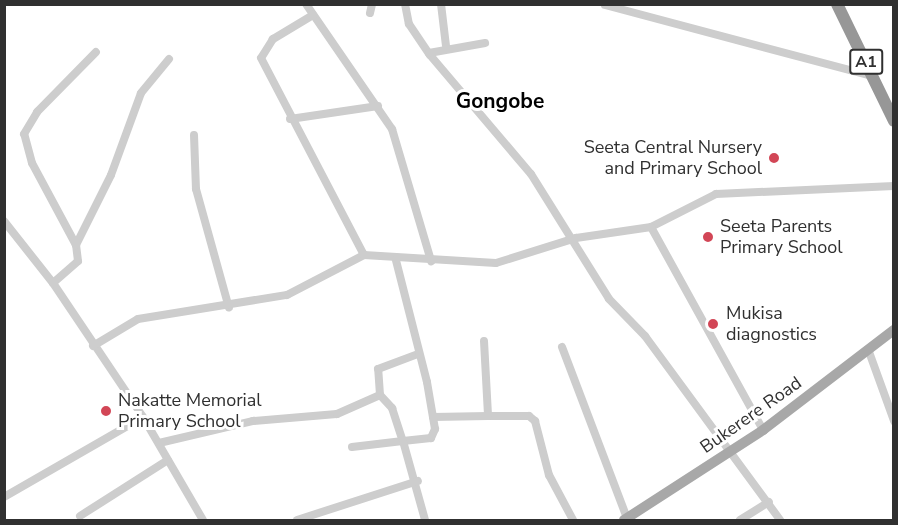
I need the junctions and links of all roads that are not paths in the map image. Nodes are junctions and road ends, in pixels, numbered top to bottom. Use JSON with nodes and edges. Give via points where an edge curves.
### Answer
{"nodes":[{"id":1,"x":306,"y":4,"type":"edge"},
{"id":2,"x":405,"y":4,"type":"edge"},
{"id":3,"x":441,"y":4,"type":"edge"},
{"id":4,"x":837,"y":4,"type":"edge"},
{"id":5,"x":605,"y":5,"type":"edge"},
{"id":6,"x":313,"y":15,"type":"junction"},
{"id":7,"x":485,"y":43,"type":"dead end"},
{"id":8,"x":446,"y":46,"type":"junction"},
{"id":9,"x":96,"y":52,"type":"dead end"},
{"id":10,"x":429,"y":53,"type":"junction"},
{"id":11,"x":170,"y":59,"type":"dead end"},
{"id":12,"x":872,"y":76,"type":"junction"},
{"id":13,"x":378,"y":106,"type":"junction"},
{"id":14,"x":290,"y":119,"type":"junction"},
{"id":15,"x":894,"y":121,"type":"edge"},
{"id":16,"x":194,"y":135,"type":"dead end"},
{"id":17,"x":894,"y":186,"type":"edge"},
{"id":18,"x":4,"y":221,"type":"edge"},
{"id":19,"x":651,"y":227,"type":"junction"},
{"id":20,"x":576,"y":238,"type":"junction"},
{"id":21,"x":76,"y":245,"type":"junction"},
{"id":22,"x":364,"y":255,"type":"junction"},
{"id":23,"x":396,"y":260,"type":"junction"},
{"id":24,"x":431,"y":261,"type":"junction"},
{"id":25,"x":53,"y":283,"type":"junction"},
{"id":26,"x":229,"y":308,"type":"junction"},
{"id":27,"x":894,"y":330,"type":"edge"},
{"id":28,"x":484,"y":341,"type":"dead end"},
{"id":29,"x":93,"y":346,"type":"junction"},
{"id":30,"x":562,"y":347,"type":"dead end"},
{"id":31,"x":868,"y":348,"type":"junction"},
{"id":32,"x":418,"y":354,"type":"junction"},
{"id":33,"x":380,"y":395,"type":"junction"},
{"id":34,"x":488,"y":416,"type":"junction"},
{"id":35,"x":143,"y":417,"type":"junction"},
{"id":36,"x":433,"y":417,"type":"junction"},
{"id":37,"x":894,"y":421,"type":"edge"},
{"id":38,"x":763,"y":430,"type":"junction"},
{"id":39,"x":404,"y":441,"type":"junction"},
{"id":40,"x":159,"y":443,"type":"junction"},
{"id":41,"x":352,"y":447,"type":"dead end"},
{"id":42,"x":730,"y":451,"type":"junction"},
{"id":43,"x":168,"y":460,"type":"junction"},
{"id":44,"x":418,"y":482,"type":"junction"},
{"id":45,"x":4,"y":498,"type":"edge"},
{"id":46,"x":769,"y":502,"type":"junction"},
{"id":47,"x":80,"y":516,"type":"dead end"},
{"id":48,"x":203,"y":520,"type":"edge"},
{"id":49,"x":297,"y":520,"type":"edge"},
{"id":50,"x":425,"y":520,"type":"edge"},
{"id":51,"x":573,"y":520,"type":"edge"},
{"id":52,"x":625,"y":520,"type":"edge"},
{"id":53,"x":740,"y":520,"type":"edge"},
{"id":54,"x":780,"y":520,"type":"edge"}],
"edges":[{"from":1,"to":6,"type":"street"},
{"from":2,"to":10,"type":"street","via":[[409,24]]},
{"from":3,"to":8,"type":"street"},
{"from":4,"to":12,"type":"highway","number":"A1"},
{"from":5,"to":12,"type":"street"},
{"from":6,"to":13,"type":"street"},
{"from":6,"to":14,"type":"street","via":[[289,26],[261,54]]},
{"from":7,"to":8,"type":"street"},
{"from":8,"to":10,"type":"street"},
{"from":9,"to":21,"type":"street","via":[[37,112],[24,134],[32,163]]},
{"from":10,"to":20,"type":"street","via":[[531,174]]},
{"from":11,"to":21,"type":"street","via":[[141,93],[111,175]]},
{"from":12,"to":15,"type":"highway","number":"A1"},
{"from":13,"to":14,"type":"street"},
{"from":13,"to":24,"type":"street","via":[[392,129]]},
{"from":14,"to":22,"type":"street"},
{"from":16,"to":26,"type":"street","via":[[195,189]]},
{"from":17,"to":19,"type":"street","via":[[716,194]]},
{"from":18,"to":25,"type":"street"},
{"from":19,"to":20,"type":"street"},
{"from":19,"to":38,"type":"street"},
{"from":20,"to":24,"type":"street","via":[[496,263]]},
{"from":20,"to":42,"type":"street","via":[[609,299],[645,336]]},
{"from":21,"to":25,"type":"street","via":[[77,264]]},
{"from":22,"to":23,"type":"street"},
{"from":22,"to":26,"type":"street","via":[[287,295]]},
{"from":23,"to":24,"type":"street"},
{"from":23,"to":32,"type":"street"},
{"from":25,"to":29,"type":"street"},
{"from":26,"to":29,"type":"street","via":[[138,319]]},
{"from":27,"to":31,"type":"main road","name":"Bukerere Road"},
{"from":28,"to":34,"type":"street"},
{"from":29,"to":35,"type":"street"},
{"from":30,"to":52,"type":"street"},
{"from":31,"to":37,"type":"street"},
{"from":31,"to":38,"type":"main road","name":"Bukerere Road"},
{"from":32,"to":33,"type":"street","via":[[378,369]]},
{"from":32,"to":36,"type":"street"},
{"from":33,"to":39,"type":"street","via":[[392,408]]},
{"from":33,"to":40,"type":"street","via":[[337,414],[253,421]]},
{"from":34,"to":36,"type":"street"},
{"from":34,"to":51,"type":"street","via":[[529,416],[535,421],[549,475]]},
{"from":35,"to":40,"type":"street"},
{"from":35,"to":45,"type":"street"},
{"from":36,"to":39,"type":"street","via":[[431,438]]},
{"from":38,"to":42,"type":"main road","name":"Bukerere Road"},
{"from":39,"to":41,"type":"street"},
{"from":39,"to":44,"type":"street"},
{"from":40,"to":43,"type":"street"},
{"from":42,"to":46,"type":"street"},
{"from":42,"to":52,"type":"main road","name":"Bukerere Road"},
{"from":43,"to":47,"type":"street"},
{"from":43,"to":48,"type":"street"},
{"from":44,"to":49,"type":"street"},
{"from":44,"to":50,"type":"street"},
{"from":46,"to":53,"type":"street"},
{"from":46,"to":54,"type":"street"}]}
